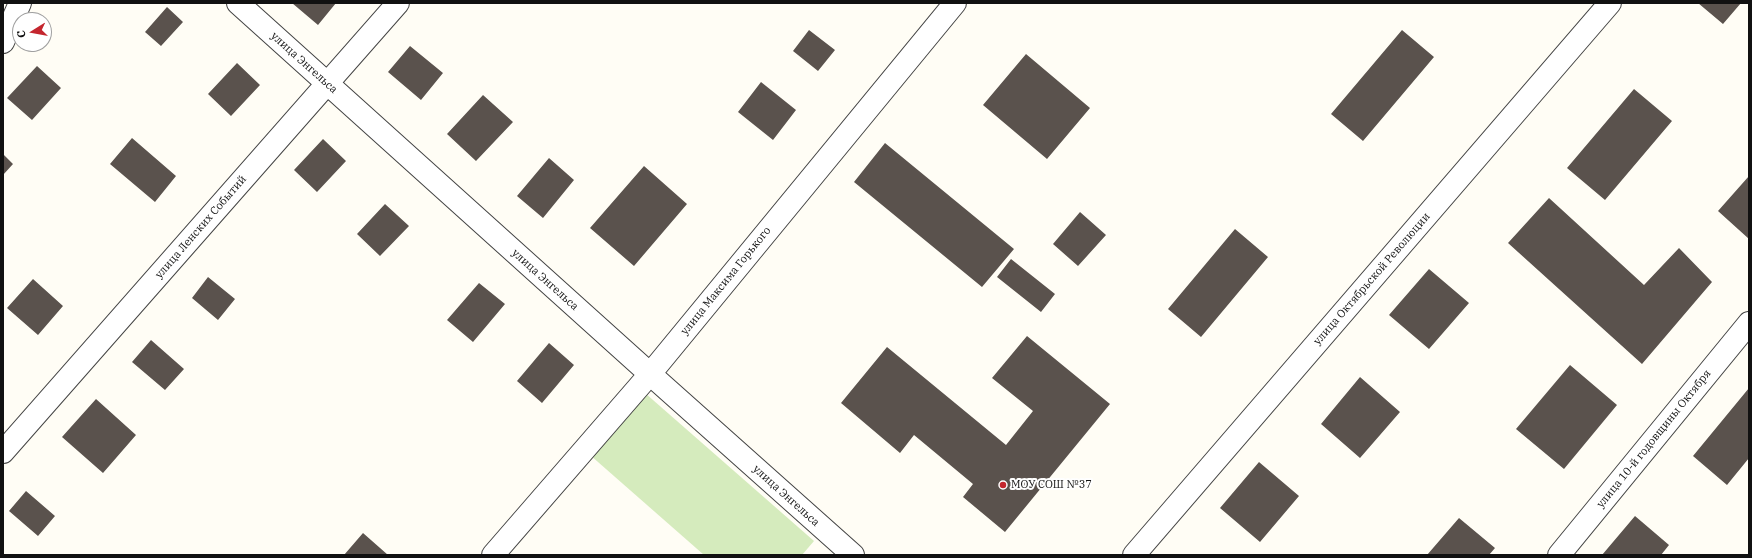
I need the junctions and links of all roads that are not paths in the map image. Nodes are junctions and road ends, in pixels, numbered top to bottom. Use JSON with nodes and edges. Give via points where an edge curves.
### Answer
{"nodes":[{"id":1,"x":20,"y":3,"type":"edge"},
{"id":2,"x":238,"y":3,"type":"edge"},
{"id":3,"x":398,"y":3,"type":"edge"},
{"id":4,"x":955,"y":3,"type":"edge"},
{"id":5,"x":1610,"y":3,"type":"edge"},
{"id":6,"x":3,"y":42,"type":"edge"},
{"id":7,"x":327,"y":84,"type":"junction"},
{"id":8,"x":1749,"y":323,"type":"edge"},
{"id":9,"x":650,"y":374,"type":"junction"},
{"id":10,"x":3,"y":452,"type":"edge"},
{"id":11,"x":493,"y":555,"type":"edge"},
{"id":12,"x":853,"y":555,"type":"edge"},
{"id":13,"x":1134,"y":555,"type":"edge"},
{"id":14,"x":1559,"y":555,"type":"edge"}],
"edges":[{"from":1,"to":6,"type":"street"},
{"from":2,"to":7,"type":"street","name":"улица Энгельса"},
{"from":3,"to":7,"type":"street","name":"улица Ленских Событий"},
{"from":4,"to":9,"type":"street","name":"улица Максима Горького"},
{"from":5,"to":13,"type":"street","name":"улица Октябрьской Революции"},
{"from":7,"to":9,"type":"street","name":"улица Энгельса"},
{"from":7,"to":10,"type":"street","name":"улица Ленских Событий"},
{"from":8,"to":14,"type":"street","name":"улица 10-й годовщины Октября"},
{"from":9,"to":11,"type":"street","name":"улица Максима Горького"},
{"from":9,"to":12,"type":"street","name":"улица Энгельса"}]}
